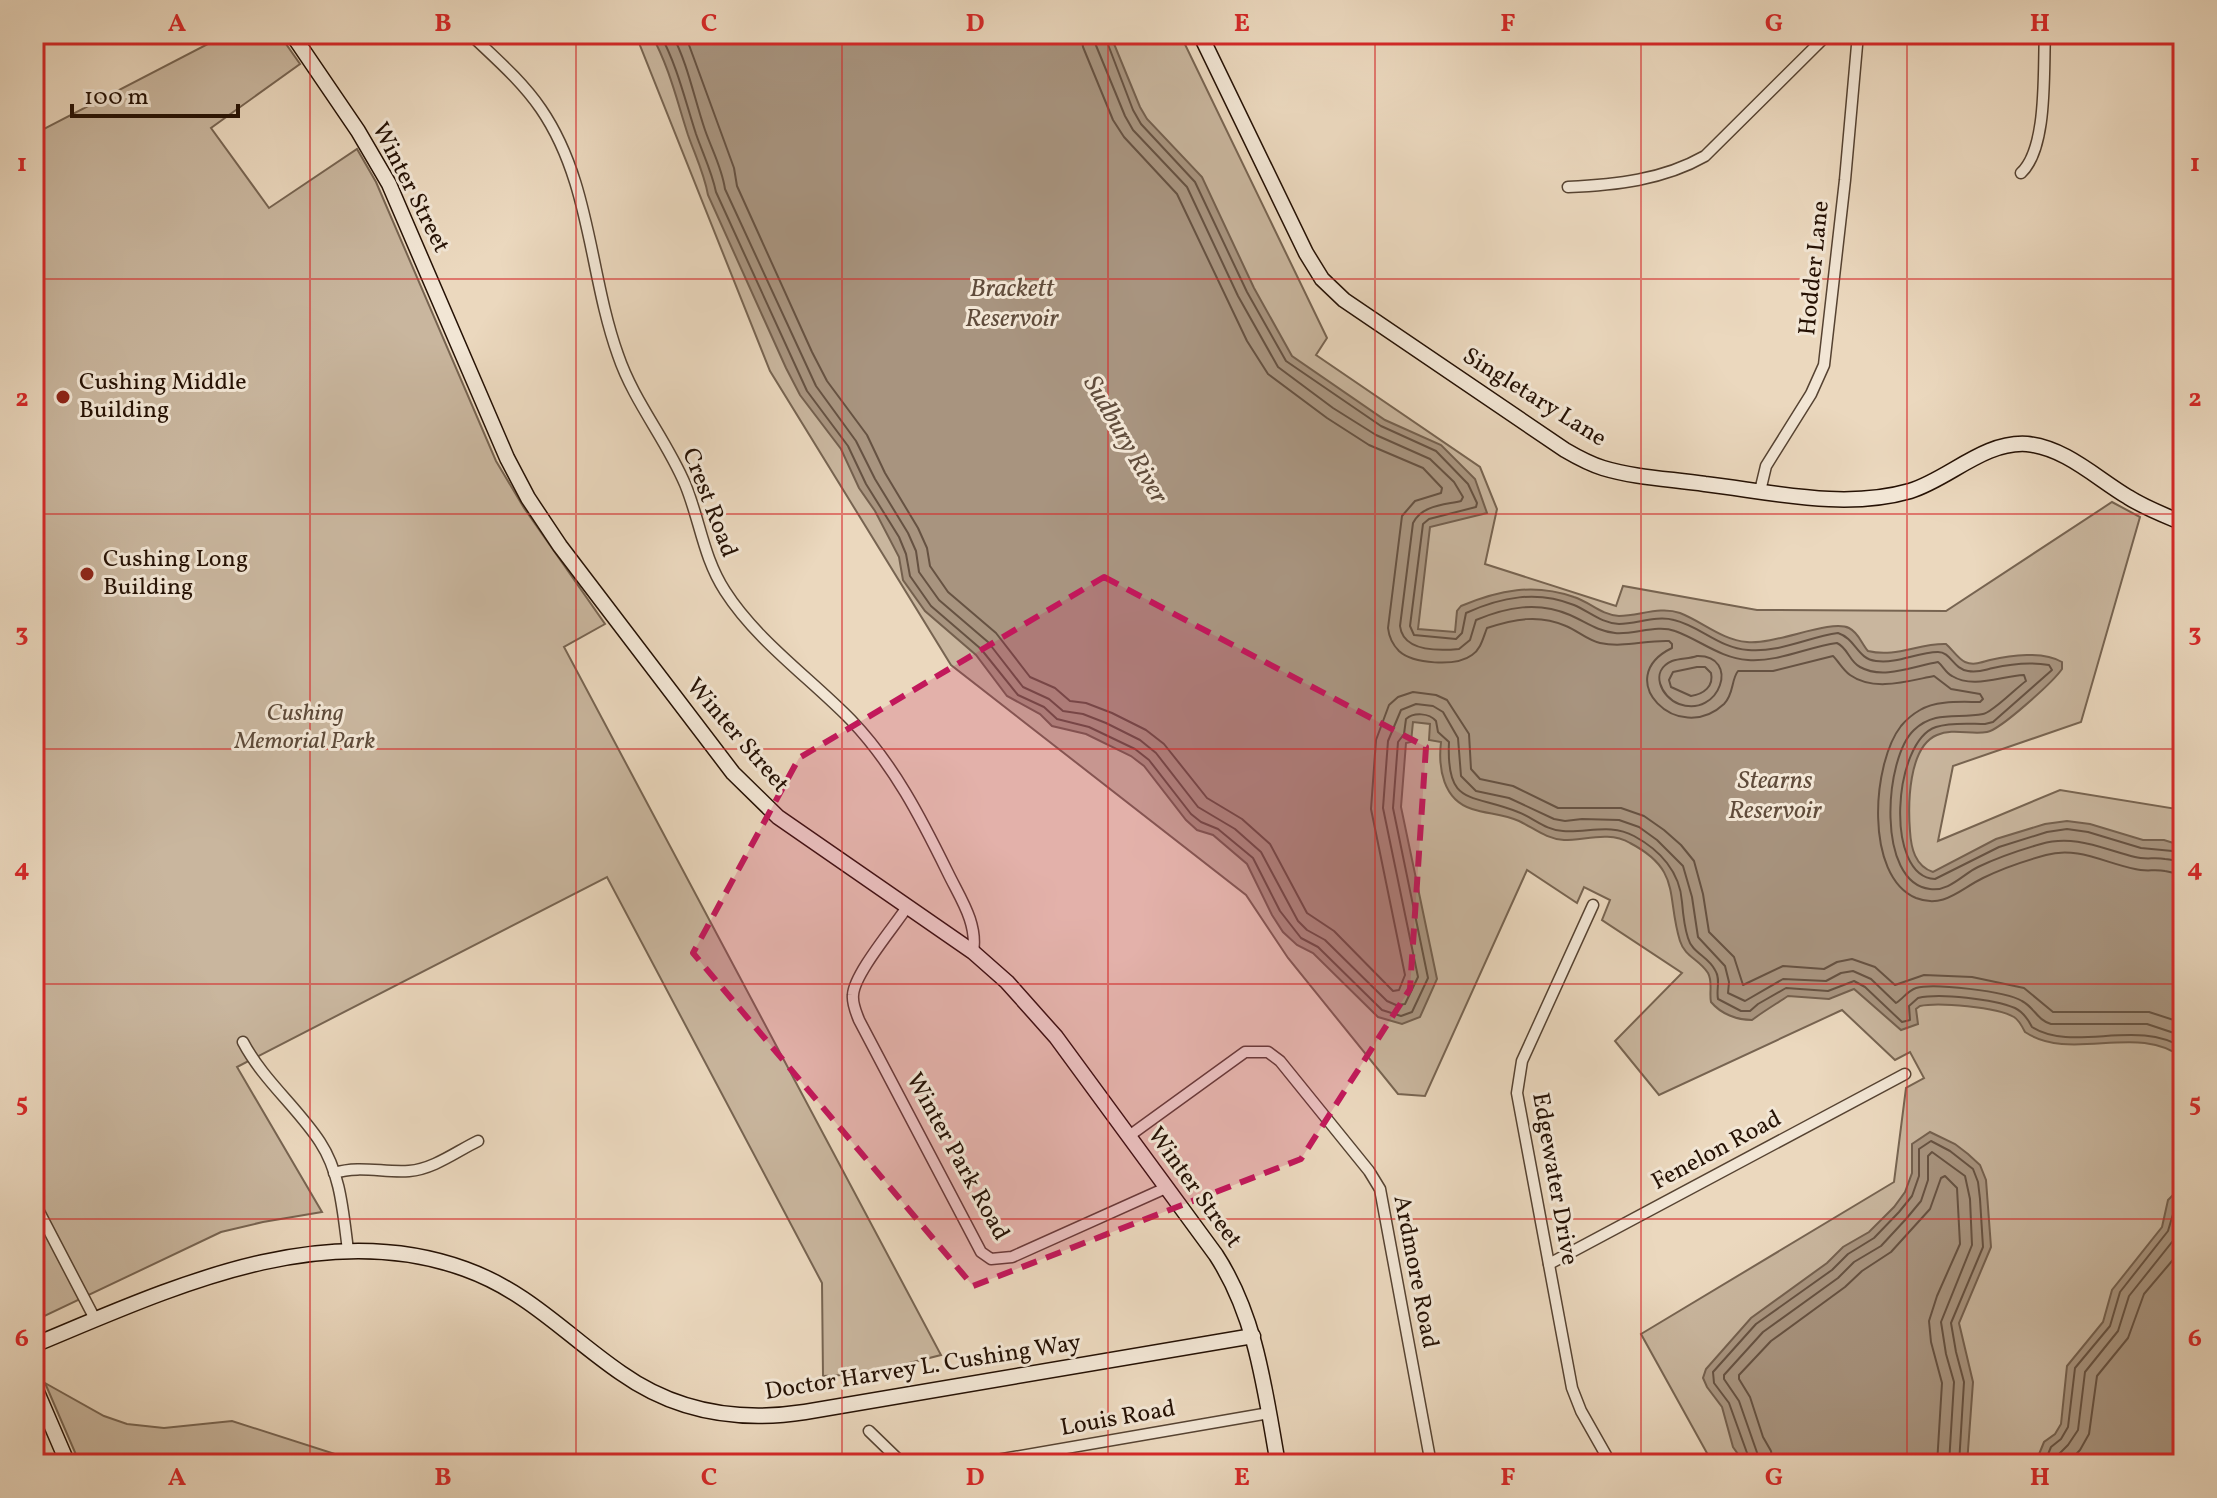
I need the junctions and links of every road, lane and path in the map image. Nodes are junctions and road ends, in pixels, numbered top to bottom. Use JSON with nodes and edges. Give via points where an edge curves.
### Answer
{"nodes":[{"id":1,"x":292,"y":34,"type":"edge"},
{"id":2,"x":470,"y":34,"type":"edge"},
{"id":3,"x":1200,"y":34,"type":"edge"},
{"id":4,"x":1828,"y":34,"type":"edge"},
{"id":5,"x":1858,"y":34,"type":"edge"},
{"id":6,"x":2045,"y":34,"type":"edge"},
{"id":7,"x":2021,"y":173,"type":"dead end"},
{"id":8,"x":1568,"y":187,"type":"dead end"},
{"id":9,"x":1760,"y":491,"type":"junction"},
{"id":10,"x":2183,"y":523,"type":"edge"},
{"id":11,"x":1593,"y":905,"type":"dead end"},
{"id":12,"x":907,"y":907,"type":"junction"},
{"id":13,"x":973,"y":952,"type":"junction"},
{"id":14,"x":243,"y":1042,"type":"dead end"},
{"id":15,"x":1905,"y":1074,"type":"dead end"},
{"id":16,"x":1129,"y":1136,"type":"junction"},
{"id":17,"x":478,"y":1141,"type":"dead end"},
{"id":18,"x":334,"y":1173,"type":"junction"},
{"id":19,"x":1168,"y":1187,"type":"junction"},
{"id":20,"x":34,"y":1202,"type":"edge"},
{"id":21,"x":348,"y":1250,"type":"junction"},
{"id":22,"x":1549,"y":1264,"type":"junction"},
{"id":23,"x":95,"y":1319,"type":"junction"},
{"id":24,"x":1253,"y":1336,"type":"junction"},
{"id":25,"x":34,"y":1345,"type":"edge"},
{"id":26,"x":34,"y":1385,"type":"edge"},
{"id":27,"x":1269,"y":1413,"type":"junction"},
{"id":28,"x":869,"y":1431,"type":"dead end"},
{"id":29,"x":68,"y":1464,"type":"edge"},
{"id":30,"x":903,"y":1464,"type":"edge"},
{"id":31,"x":974,"y":1464,"type":"edge"},
{"id":32,"x":1278,"y":1464,"type":"edge"},
{"id":33,"x":1431,"y":1464,"type":"edge"},
{"id":34,"x":1611,"y":1464,"type":"edge"}],
"edges":[{"from":1,"to":12,"type":"street","name":"Winter Street","via":[[389,184],[507,458],[560,546],[747,788],[794,829]]},
{"from":2,"to":13,"type":"street","name":"Crest Road","via":[[541,109],[566,157],[618,356],[684,482],[719,581],[746,618],[852,721],[896,777],[967,913],[974,930]]},
{"from":3,"to":9,"type":"street","name":"Singletary Lane","via":[[1313,267],[1344,300],[1590,463],[1632,474]]},
{"from":4,"to":8,"type":"street","via":[[1705,156],[1645,179]]},
{"from":5,"to":9,"type":"street","name":"Hodder Lane","via":[[1824,365],[1766,466]]},
{"from":6,"to":7,"type":"street","via":[[2038,141]]},
{"from":9,"to":10,"type":"street","name":"Singletary Lane","via":[[1844,499],[1893,495],[2000,448],[2031,445],[2066,457],[2126,497]]},
{"from":11,"to":22,"type":"street","name":"Edgewater Drive","via":[[1522,1061],[1518,1083]]},
{"from":12,"to":13,"type":"street","name":"Winter Street"},
{"from":12,"to":19,"type":"street","name":"Winter Park Road","via":[[860,974],[853,1002],[981,1252],[991,1259],[1012,1257]]},
{"from":13,"to":16,"type":"street","name":"Winter Street","via":[[1039,1016]]},
{"from":14,"to":18,"type":"street","via":[[321,1143]]},
{"from":15,"to":22,"type":"street","name":"Fenelon Road"},
{"from":16,"to":19,"type":"street","name":"Winter Street"},
{"from":16,"to":33,"type":"street","name":"Ardmore Road","via":[[1245,1052],[1268,1052],[1280,1061],[1380,1189]]},
{"from":17,"to":18,"type":"street","via":[[419,1170]]},
{"from":18,"to":21,"type":"street"},
{"from":19,"to":24,"type":"street","name":"Winter Street","via":[[1225,1268]]},
{"from":20,"to":23,"type":"street"},
{"from":21,"to":23,"type":"street","name":"Doctor Harvey L. Cushing Way","via":[[228,1271]]},
{"from":21,"to":24,"type":"street","name":"Doctor Harvey L. Cushing Way","via":[[421,1257],[479,1275],[524,1297],[645,1389],[687,1406],[743,1417],[795,1413]]},
{"from":22,"to":34,"type":"street","name":"Edgewater Drive","via":[[1572,1388]]},
{"from":23,"to":25,"type":"street","name":"Doctor Harvey L. Cushing Way"},
{"from":24,"to":27,"type":"street","name":"Winter Street"},
{"from":26,"to":29,"type":"street"},
{"from":27,"to":31,"type":"street","name":"Louis Road"},
{"from":27,"to":32,"type":"street","name":"Winter Street"},
{"from":28,"to":30,"type":"street"}]}
